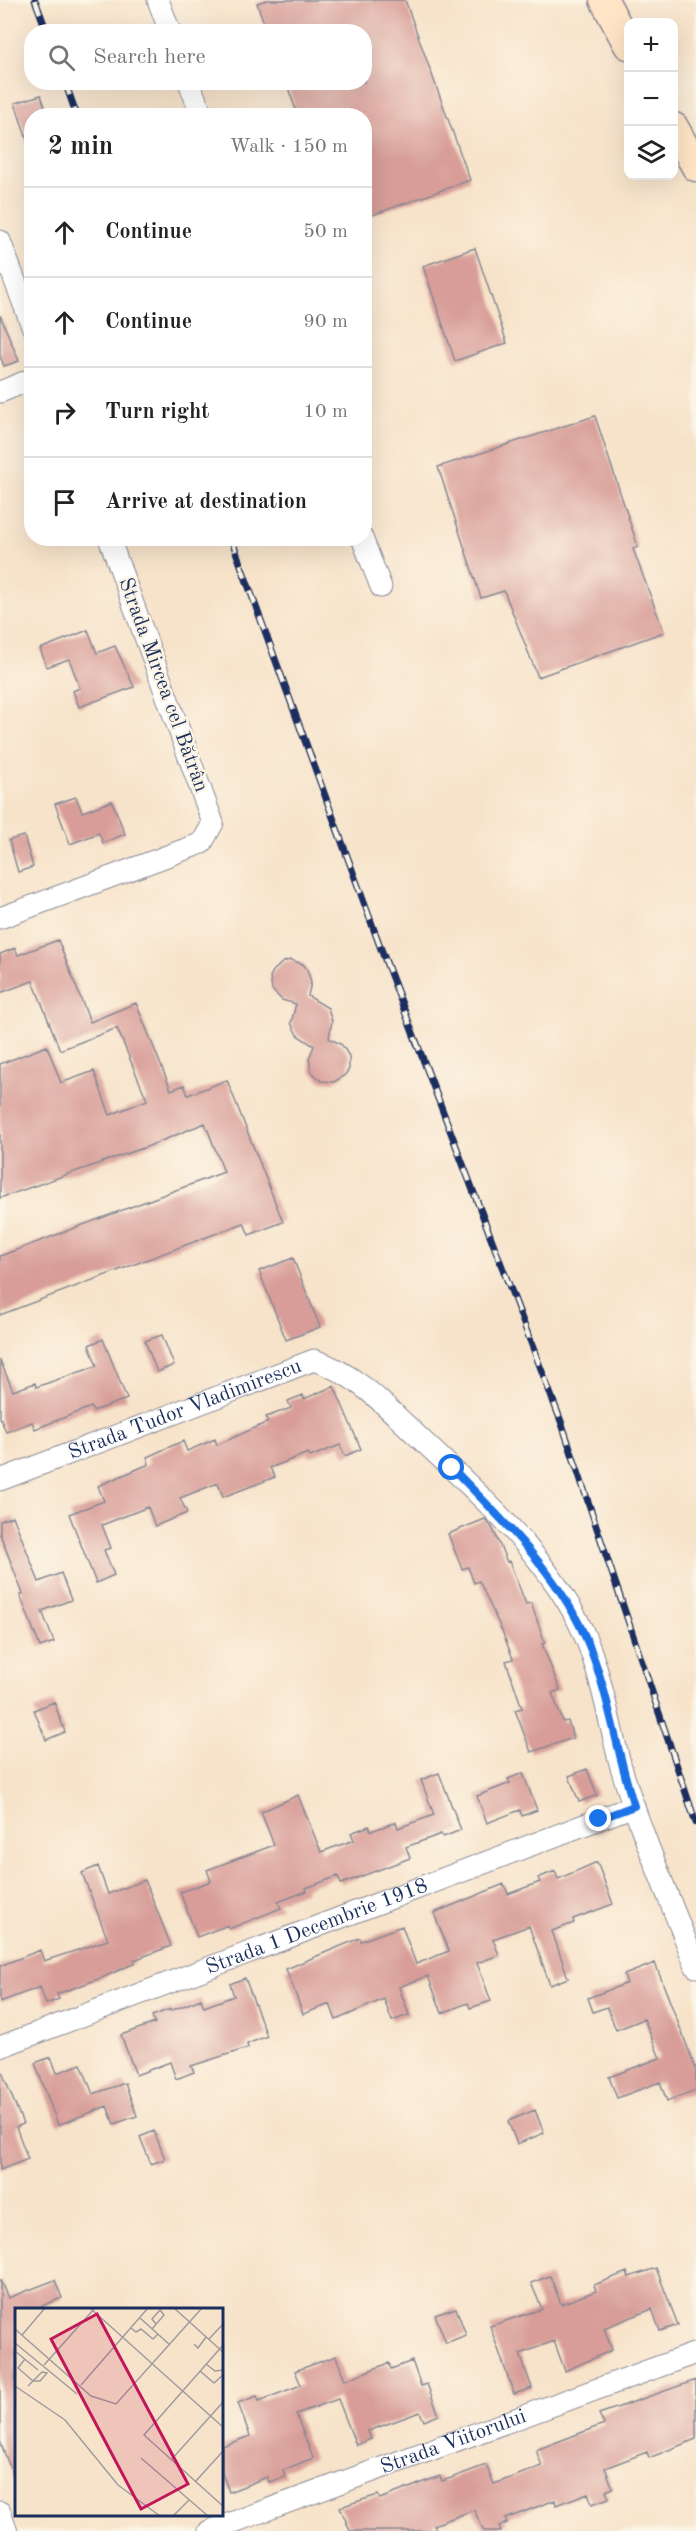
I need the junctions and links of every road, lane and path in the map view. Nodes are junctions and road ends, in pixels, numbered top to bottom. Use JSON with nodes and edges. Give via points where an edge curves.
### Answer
{"nodes":[{"id":1,"x":158,"y":0,"type":"edge"},
{"id":2,"x":604,"y":0,"type":"edge"},
{"id":3,"x":167,"y":24,"type":"edge"},
{"id":4,"x":624,"y":38,"type":"edge"},
{"id":5,"x":192,"y":90,"type":"edge"},
{"id":6,"x":199,"y":108,"type":"edge"},
{"id":7,"x":678,"y":134,"type":"edge"},
{"id":8,"x":696,"y":167,"type":"edge"},
{"id":9,"x":0,"y":241,"type":"edge"},
{"id":10,"x":24,"y":305,"type":"edge"},
{"id":11,"x":24,"y":382,"type":"edge"},
{"id":12,"x":0,"y":392,"type":"edge"},
{"id":13,"x":112,"y":546,"type":"edge"},
{"id":14,"x":365,"y":546,"type":"edge"},
{"id":15,"x":381,"y":587,"type":"dead end"},
{"id":16,"x":0,"y":918,"type":"edge"},
{"id":17,"x":0,"y":1480,"type":"edge"},
{"id":18,"x":634,"y":1806,"type":"junction"},
{"id":19,"x":696,"y":1967,"type":"edge"},
{"id":20,"x":0,"y":2047,"type":"edge"},
{"id":21,"x":696,"y":2353,"type":"edge"},
{"id":22,"x":0,"y":2512,"type":"edge"},
{"id":23,"x":7,"y":2531,"type":"edge"},
{"id":24,"x":209,"y":2531,"type":"edge"}],
"edges":[{"from":1,"to":3,"type":"street"},
{"from":2,"to":4,"type":"main road"},
{"from":5,"to":6,"type":"street"},
{"from":7,"to":8,"type":"main road"},
{"from":9,"to":10,"type":"street"},
{"from":11,"to":12,"type":"street"},
{"from":13,"to":16,"type":"street","name":"Strada Mircea cel Bătrân","via":[[213,823],[201,843]]},
{"from":14,"to":15,"type":"street"},
{"from":17,"to":18,"type":"street","name":"Strada Tudor Vladimirescu","via":[[314,1360],[338,1368],[368,1389],[452,1468],[544,1567],[590,1648]]},
{"from":18,"to":19,"type":"street"},
{"from":18,"to":20,"type":"street","name":"Strada 1 Decembrie 1918"},
{"from":21,"to":24,"type":"street","name":"Strada Viitorului"},
{"from":22,"to":23,"type":"street"}]}
